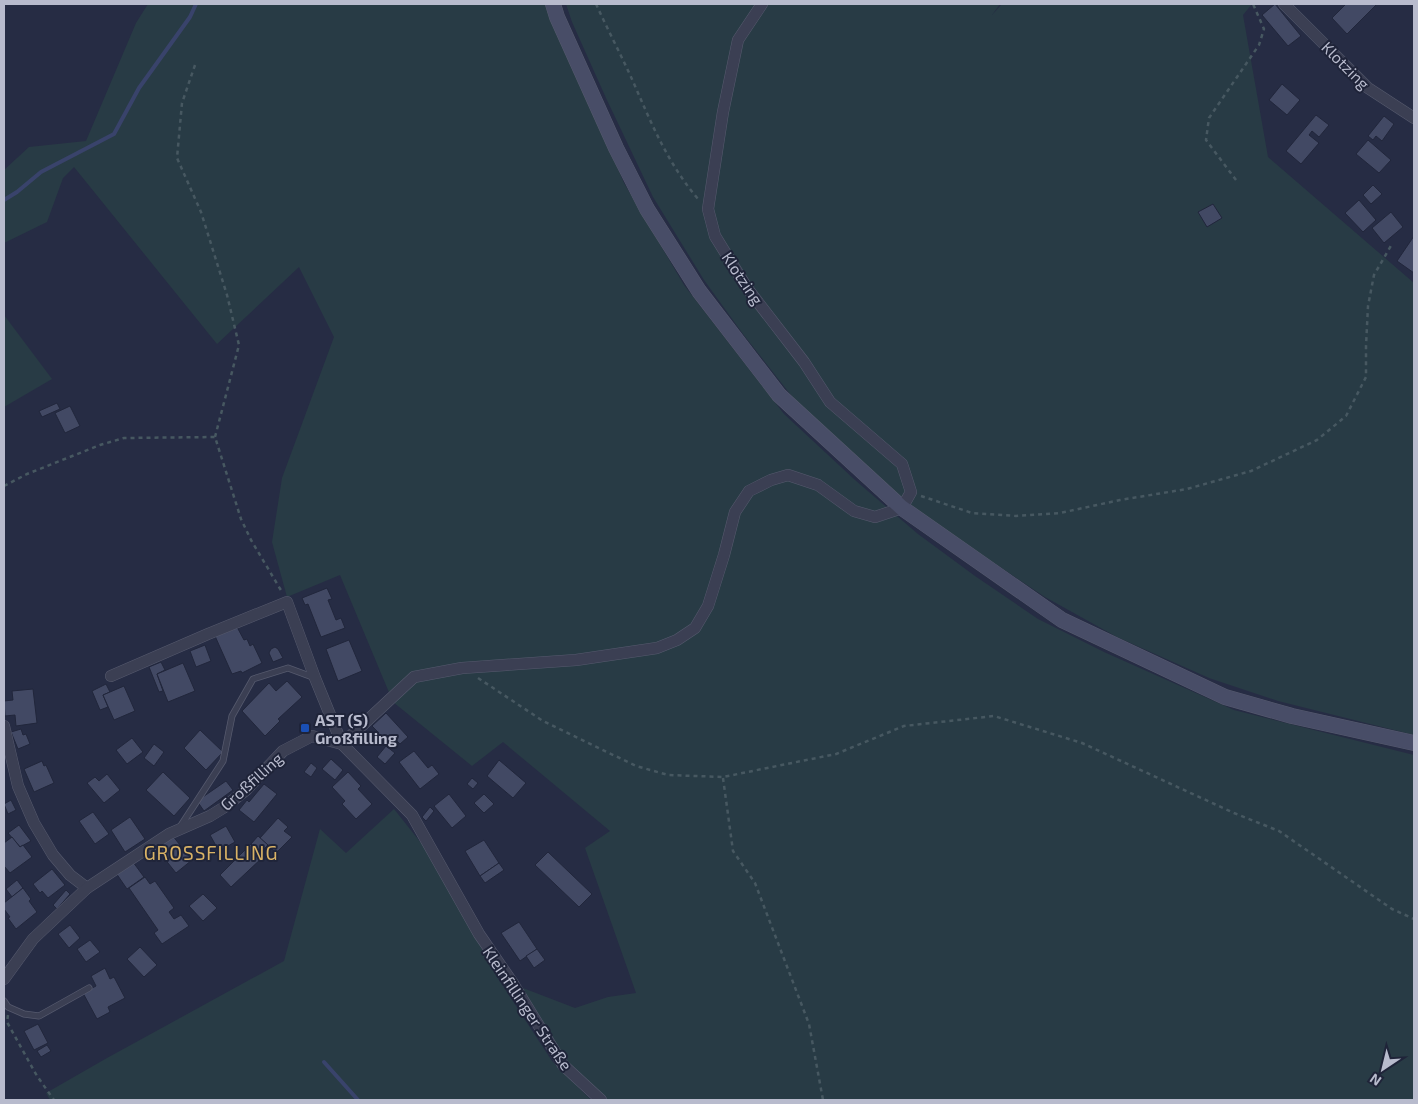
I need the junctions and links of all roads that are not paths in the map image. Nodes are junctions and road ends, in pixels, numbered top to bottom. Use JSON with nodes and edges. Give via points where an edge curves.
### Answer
{"nodes":[{"id":1,"x":553,"y":4,"type":"edge"},
{"id":2,"x":762,"y":4,"type":"edge"},
{"id":3,"x":1284,"y":4,"type":"edge"},
{"id":4,"x":1414,"y":118,"type":"edge"},
{"id":5,"x":902,"y":508,"type":"junction"},
{"id":6,"x":111,"y":676,"type":"dead end"},
{"id":7,"x":314,"y":678,"type":"junction"},
{"id":8,"x":4,"y":726,"type":"edge"},
{"id":9,"x":342,"y":744,"type":"junction"},
{"id":10,"x":1414,"y":744,"type":"edge"},
{"id":11,"x":178,"y":830,"type":"junction"},
{"id":12,"x":87,"y":888,"type":"junction"},
{"id":13,"x":8,"y":969,"type":"edge"},
{"id":14,"x":4,"y":979,"type":"edge"},
{"id":15,"x":89,"y":988,"type":"dead end"},
{"id":16,"x":4,"y":1001,"type":"edge"},
{"id":17,"x":601,"y":1100,"type":"edge"}],
"edges":[{"from":1,"to":5,"type":"main road","via":[[647,209],[699,291],[780,396]]},
{"from":2,"to":5,"type":"street","name":"Klotzing","via":[[738,40],[723,112],[708,209],[715,236],[747,288],[804,362],[830,402],[902,464],[911,492]]},
{"from":3,"to":4,"type":"street","name":"Klotzing","via":[[1368,88]]},
{"from":5,"to":9,"type":"street","via":[[876,517],[854,511],[818,485],[788,475],[771,480],[749,491],[735,512],[708,606],[695,628],[677,640],[657,648],[576,660],[462,668],[414,677]]},
{"from":5,"to":10,"type":"main road","via":[[1062,620],[1225,697]]},
{"from":6,"to":7,"type":"street","via":[[288,602]]},
{"from":7,"to":9,"type":"street"},
{"from":7,"to":11,"type":"lane","via":[[288,668],[252,679],[232,716],[223,761]]},
{"from":8,"to":12,"type":"street","via":[[18,786],[34,823],[53,855],[70,875]]},
{"from":9,"to":11,"type":"street","name":"Großfilling","via":[[312,736],[283,751],[246,790],[223,808]]},
{"from":9,"to":17,"type":"street","name":"Kleinfillinger Straße","via":[[412,815],[479,934],[563,1065]]},
{"from":11,"to":12,"type":"street","name":"Großfilling"},
{"from":12,"to":13,"type":"street","name":"Großfilling","via":[[33,939]]},
{"from":13,"to":14,"type":"street","name":"Großfilling"},
{"from":15,"to":16,"type":"lane","via":[[39,1016],[24,1014],[8,1007]]}]}
